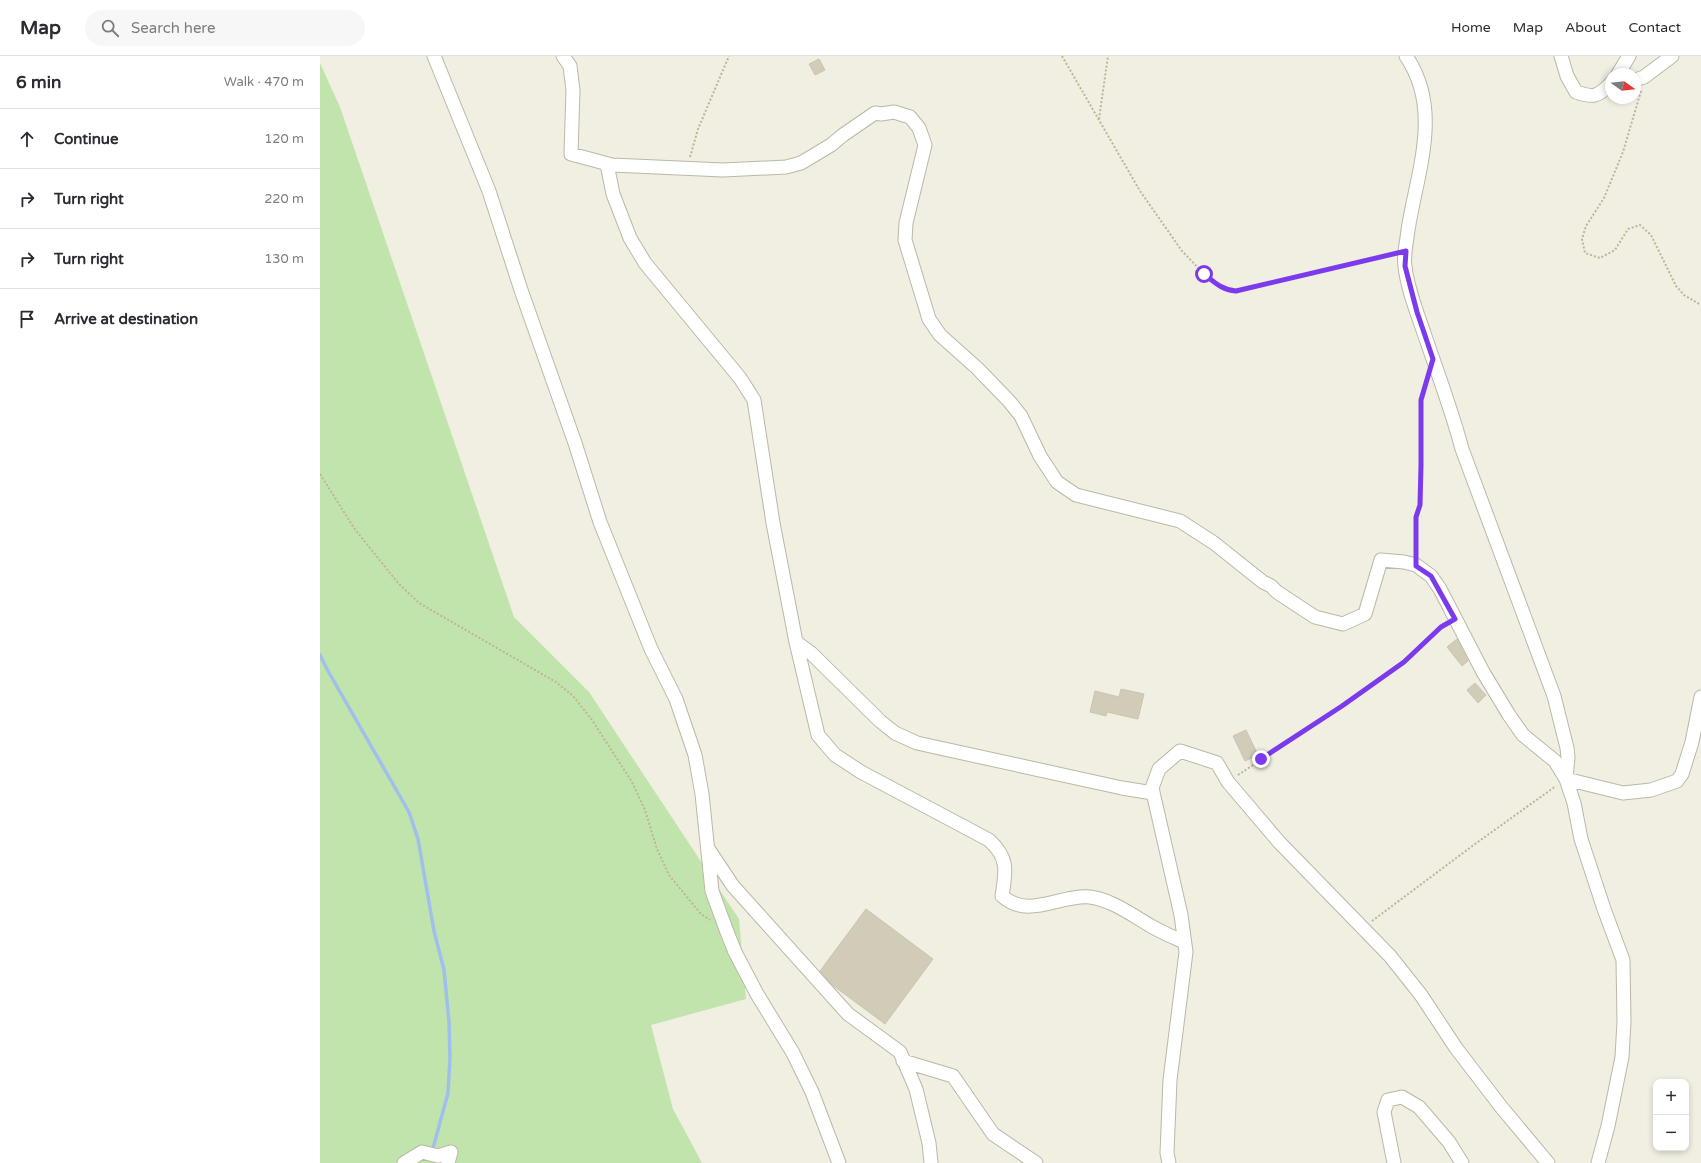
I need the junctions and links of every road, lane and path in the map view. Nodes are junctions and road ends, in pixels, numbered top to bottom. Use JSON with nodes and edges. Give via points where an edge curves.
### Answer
{"nodes":[{"id":1,"x":434,"y":56,"type":"edge"},
{"id":2,"x":563,"y":56,"type":"edge"},
{"id":3,"x":729,"y":56,"type":"edge"},
{"id":4,"x":1062,"y":56,"type":"edge"},
{"id":5,"x":1108,"y":56,"type":"edge"},
{"id":6,"x":1406,"y":56,"type":"edge"},
{"id":7,"x":1561,"y":56,"type":"edge"},
{"id":8,"x":1629,"y":56,"type":"edge"},
{"id":9,"x":1672,"y":56,"type":"edge"},
{"id":10,"x":1622,"y":68,"type":"edge"},
{"id":11,"x":1641,"y":78,"type":"edge"},
{"id":12,"x":1605,"y":90,"type":"edge"},
{"id":13,"x":1634,"y":104,"type":"edge"},
{"id":14,"x":1099,"y":120,"type":"junction"},
{"id":15,"x":607,"y":164,"type":"junction"},
{"id":16,"x":686,"y":169,"type":"junction"},
{"id":17,"x":1406,"y":251,"type":"junction"},
{"id":18,"x":1701,"y":305,"type":"edge"},
{"id":19,"x":1427,"y":379,"type":"dead end"},
{"id":20,"x":320,"y":474,"type":"edge"},
{"id":21,"x":1416,"y":566,"type":"junction"},
{"id":22,"x":1455,"y":619,"type":"junction"},
{"id":23,"x":796,"y":642,"type":"junction"},
{"id":24,"x":1701,"y":698,"type":"edge"},
{"id":25,"x":1566,"y":779,"type":"junction"},
{"id":26,"x":1228,"y":782,"type":"junction"},
{"id":27,"x":1153,"y":793,"type":"junction"},
{"id":28,"x":707,"y":846,"type":"junction"},
{"id":29,"x":1363,"y":928,"type":"junction"},
{"id":30,"x":727,"y":932,"type":"junction"},
{"id":31,"x":1184,"y":942,"type":"junction"},
{"id":32,"x":903,"y":1061,"type":"junction"},
{"id":33,"x":404,"y":1163,"type":"edge"},
{"id":34,"x":448,"y":1163,"type":"edge"},
{"id":35,"x":839,"y":1163,"type":"edge"},
{"id":36,"x":931,"y":1163,"type":"edge"},
{"id":37,"x":1036,"y":1163,"type":"edge"},
{"id":38,"x":1169,"y":1163,"type":"edge"},
{"id":39,"x":1394,"y":1163,"type":"edge"},
{"id":40,"x":1462,"y":1163,"type":"edge"},
{"id":41,"x":1548,"y":1163,"type":"edge"},
{"id":42,"x":1598,"y":1163,"type":"edge"}],
"edges":[{"from":1,"to":28,"type":"street","via":[[488,192],[600,522],[651,649],[676,699],[695,755]]},
{"from":2,"to":15,"type":"street","via":[[570,66],[573,90],[571,154]]},
{"from":3,"to":16,"type":"path","via":[[698,128]]},
{"from":4,"to":14,"type":"path"},
{"from":5,"to":14,"type":"path"},
{"from":6,"to":17,"type":"street","via":[[1415,70],[1424,100],[1425,138]]},
{"from":7,"to":12,"type":"street","via":[[1567,76],[1576,92],[1588,96],[1598,95]]},
{"from":8,"to":10,"type":"street"},
{"from":9,"to":11,"type":"street"},
{"from":13,"to":18,"type":"path","via":[[1623,152],[1604,198],[1586,226],[1582,239],[1585,253],[1600,258],[1615,250],[1628,229],[1640,225],[1651,236],[1676,286],[1684,295]]},
{"from":14,"to":17,"type":"path","via":[[1140,191],[1182,251],[1204,274],[1227,290],[1236,291]]},
{"from":15,"to":16,"type":"street"},
{"from":15,"to":23,"type":"street","via":[[613,194],[630,238],[645,263],[740,378],[754,400],[773,523]]},
{"from":16,"to":21,"type":"street","via":[[786,167],[801,163],[875,113],[894,112],[910,117],[919,128],[925,145],[906,223],[905,240],[929,319],[940,335],[977,368],[1021,416],[1040,456],[1057,482],[1076,495],[1180,521],[1315,617],[1343,624],[1365,614],[1381,560]]},
{"from":17,"to":25,"type":"street","via":[[1405,266],[1417,312],[1462,449],[1554,696],[1567,752]]},
{"from":19,"to":21,"type":"path","via":[[1421,400],[1420,505],[1416,517]]},
{"from":20,"to":30,"type":"path","via":[[354,528],[398,583],[419,603],[556,682],[573,696],[592,720],[632,782],[669,875],[701,914]]},
{"from":21,"to":22,"type":"street","via":[[1431,576]]},
{"from":22,"to":25,"type":"street","via":[[1509,715],[1523,735],[1555,761]]},
{"from":22,"to":26,"type":"path","via":[[1441,627],[1404,662]]},
{"from":23,"to":27,"type":"street","via":[[811,653],[880,721],[895,733],[917,743]]},
{"from":23,"to":31,"type":"street","via":[[818,735],[835,756],[989,840],[997,847],[1005,862],[1006,874],[1002,896],[1010,903],[1032,907],[1091,897],[1116,906]]},
{"from":24,"to":25,"type":"street","via":[[1692,742],[1682,774],[1677,781],[1651,790],[1623,793]]},
{"from":25,"to":29,"type":"path"},
{"from":25,"to":42,"type":"street","via":[[1581,839],[1623,960],[1622,1057]]},
{"from":26,"to":27,"type":"street","via":[[1217,763],[1180,751],[1159,769],[1152,788]]},
{"from":26,"to":29,"type":"street","via":[[1279,842]]},
{"from":27,"to":31,"type":"street","via":[[1179,907]]},
{"from":28,"to":30,"type":"street","via":[[712,891]]},
{"from":28,"to":32,"type":"street","via":[[733,886],[848,1014],[900,1052]]},
{"from":29,"to":41,"type":"street","via":[[1390,956],[1421,995],[1456,1048]]},
{"from":30,"to":35,"type":"street","via":[[757,994],[793,1053],[812,1092]]},
{"from":31,"to":38,"type":"street","via":[[1186,952],[1170,1080],[1167,1153]]},
{"from":32,"to":36,"type":"street","via":[[916,1089],[929,1143]]},
{"from":32,"to":37,"type":"street","via":[[953,1076],[993,1134]]},
{"from":33,"to":34,"type":"street","via":[[422,1152],[438,1156],[451,1152]]},
{"from":39,"to":40,"type":"street","via":[[1384,1112],[1388,1100],[1402,1097],[1419,1107],[1449,1142]]}]}
